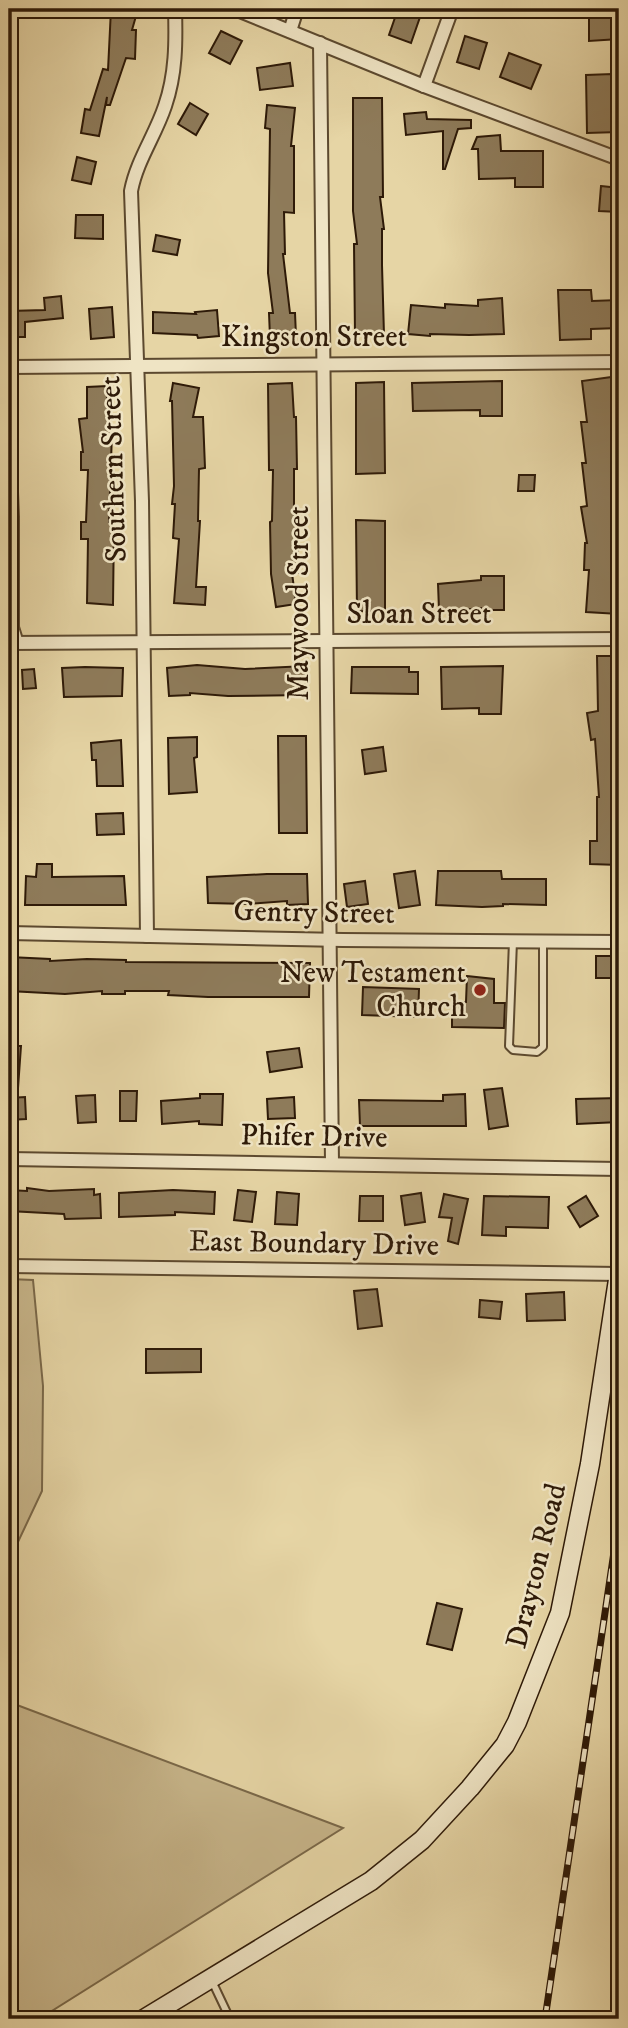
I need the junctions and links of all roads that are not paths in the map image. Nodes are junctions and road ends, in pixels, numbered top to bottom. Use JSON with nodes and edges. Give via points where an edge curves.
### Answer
{"nodes":[{"id":1,"x":175,"y":9,"type":"edge"},
{"id":2,"x":235,"y":9,"type":"edge"},
{"id":3,"x":297,"y":9,"type":"edge"},
{"id":4,"x":452,"y":9,"type":"edge"},
{"id":5,"x":290,"y":31,"type":"junction"},
{"id":6,"x":320,"y":43,"type":"junction"},
{"id":7,"x":424,"y":86,"type":"junction"},
{"id":8,"x":619,"y":159,"type":"edge"},
{"id":9,"x":619,"y":362,"type":"edge"},
{"id":10,"x":324,"y":363,"type":"junction"},
{"id":11,"x":137,"y":365,"type":"junction"},
{"id":12,"x":9,"y":366,"type":"edge"},
{"id":13,"x":619,"y":639,"type":"edge"},
{"id":14,"x":326,"y":640,"type":"junction"},
{"id":15,"x":144,"y":642,"type":"junction"},
{"id":16,"x":14,"y":643,"type":"edge"},
{"id":17,"x":9,"y":933,"type":"edge"},
{"id":18,"x":147,"y":936,"type":"junction"},
{"id":19,"x":328,"y":940,"type":"junction"},
{"id":20,"x":513,"y":941,"type":"junction"},
{"id":21,"x":544,"y":941,"type":"junction"},
{"id":22,"x":619,"y":942,"type":"edge"},
{"id":23,"x":9,"y":1159,"type":"edge"},
{"id":24,"x":332,"y":1163,"type":"junction"},
{"id":25,"x":619,"y":1169,"type":"edge"},
{"id":26,"x":9,"y":1266,"type":"edge"},
{"id":27,"x":619,"y":1273,"type":"edge"},
{"id":28,"x":211,"y":1979,"type":"junction"},
{"id":29,"x":144,"y":2019,"type":"edge"},
{"id":30,"x":230,"y":2019,"type":"edge"}],
"edges":[{"from":1,"to":11,"type":"street","name":"Southern Street","via":[[172,80],[131,191]]},
{"from":2,"to":5,"type":"street"},
{"from":3,"to":5,"type":"street"},
{"from":4,"to":7,"type":"street"},
{"from":5,"to":6,"type":"street"},
{"from":6,"to":7,"type":"street"},
{"from":6,"to":10,"type":"street","name":"Maywood Street"},
{"from":7,"to":8,"type":"street"},
{"from":9,"to":10,"type":"street","name":"Kingston Street"},
{"from":10,"to":11,"type":"street","name":"Kingston Street"},
{"from":10,"to":14,"type":"street","name":"Maywood Street"},
{"from":11,"to":12,"type":"street","name":"Kingston Street"},
{"from":11,"to":15,"type":"street","name":"Southern Street"},
{"from":12,"to":16,"type":"lane"},
{"from":13,"to":14,"type":"street","name":"Sloan Street"},
{"from":14,"to":15,"type":"street","name":"Sloan Street"},
{"from":14,"to":19,"type":"street","name":"Maywood Street"},
{"from":15,"to":16,"type":"street","name":"Sloan Street"},
{"from":15,"to":18,"type":"street","name":"Southern Street"},
{"from":17,"to":18,"type":"street","name":"Gentry Street"},
{"from":18,"to":19,"type":"street","name":"Gentry Street"},
{"from":19,"to":20,"type":"street","name":"Gentry Street"},
{"from":19,"to":24,"type":"street","name":"Maywood Street"},
{"from":20,"to":21,"type":"street","name":"Gentry Street"},
{"from":20,"to":21,"type":"lane","via":[[509,1046],[537,1052],[543,1046]]},
{"from":21,"to":22,"type":"street","name":"Gentry Street"},
{"from":23,"to":24,"type":"street","name":"Phifer Drive"},
{"from":24,"to":25,"type":"street","name":"Phifer Drive"},
{"from":26,"to":27,"type":"street","name":"East Boundary Drive"},
{"from":27,"to":28,"type":"main road","name":"Drayton Road","via":[[590,1464],[560,1613],[505,1745],[422,1840],[372,1881]]},
{"from":28,"to":29,"type":"main road","name":"Drayton Road"},
{"from":28,"to":30,"type":"lane"}]}
